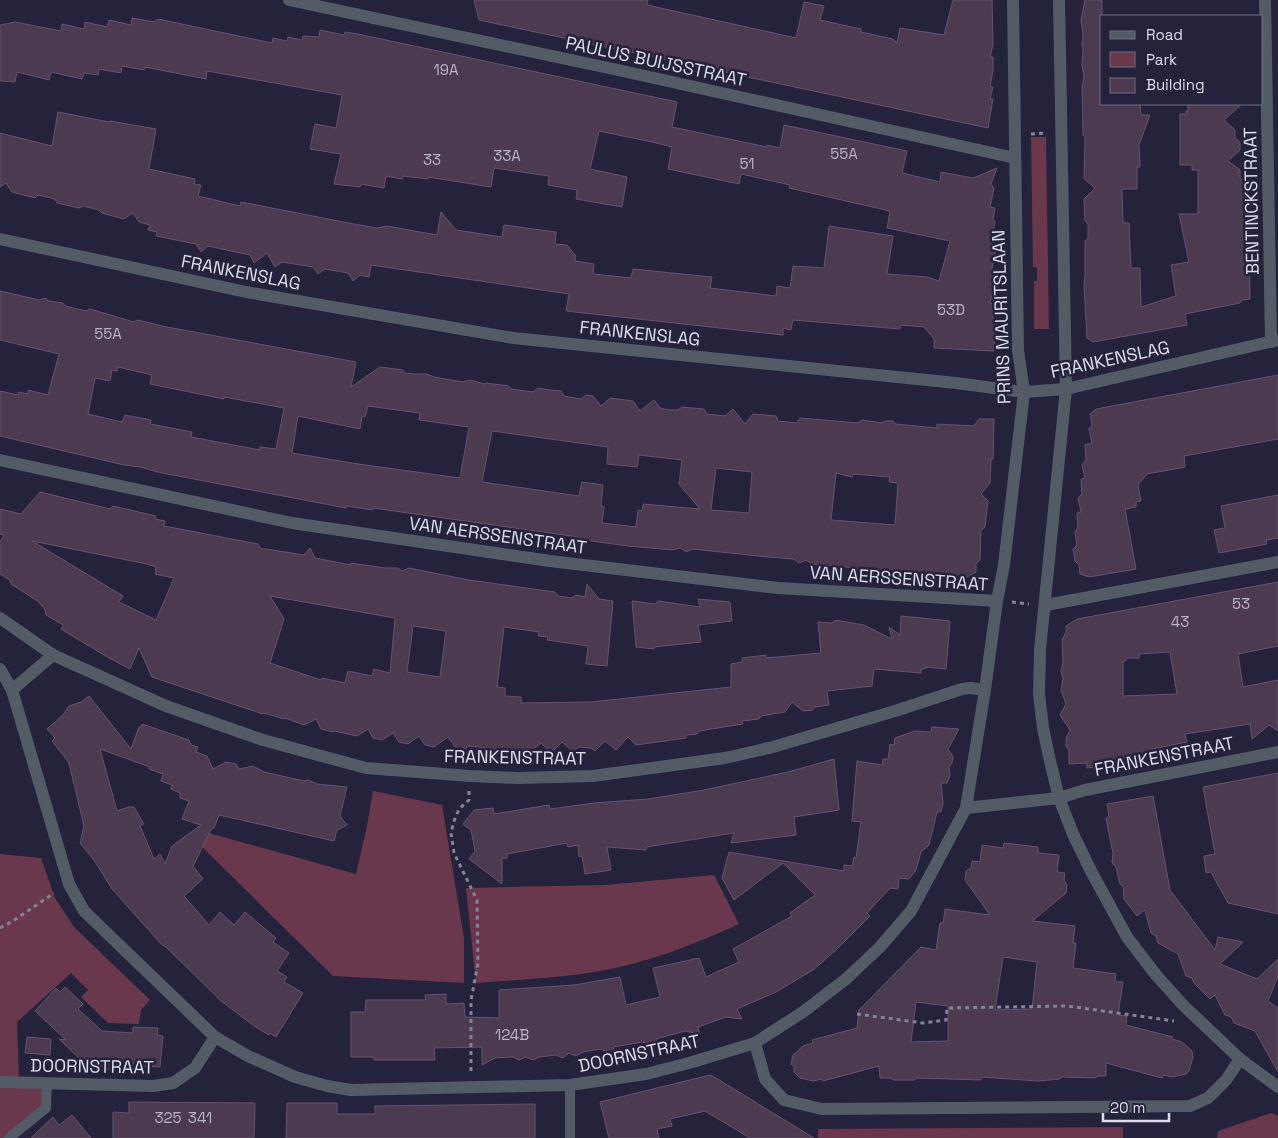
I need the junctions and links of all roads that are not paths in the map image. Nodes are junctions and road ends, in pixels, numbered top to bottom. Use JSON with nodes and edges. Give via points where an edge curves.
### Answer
{"nodes":[{"id":1,"x":290,"y":0,"type":"edge"},
{"id":2,"x":1013,"y":0,"type":"edge"},
{"id":3,"x":1059,"y":0,"type":"edge"},
{"id":4,"x":1265,"y":0,"type":"edge"},
{"id":5,"x":1015,"y":158,"type":"junction"},
{"id":6,"x":0,"y":239,"type":"edge"},
{"id":7,"x":1274,"y":341,"type":"edge"},
{"id":8,"x":1066,"y":389,"type":"junction"},
{"id":9,"x":1024,"y":392,"type":"junction"},
{"id":10,"x":0,"y":460,"type":"edge"},
{"id":11,"x":1278,"y":562,"type":"edge"},
{"id":12,"x":997,"y":602,"type":"junction"},
{"id":13,"x":1046,"y":605,"type":"junction"},
{"id":14,"x":0,"y":618,"type":"edge"},
{"id":15,"x":53,"y":655,"type":"junction"},
{"id":16,"x":0,"y":669,"type":"edge"},
{"id":17,"x":12,"y":690,"type":"junction"},
{"id":18,"x":985,"y":690,"type":"junction"},
{"id":19,"x":1278,"y":752,"type":"edge"},
{"id":20,"x":1059,"y":798,"type":"junction"},
{"id":21,"x":966,"y":808,"type":"junction"},
{"id":22,"x":215,"y":1038,"type":"junction"},
{"id":23,"x":755,"y":1043,"type":"junction"},
{"id":24,"x":1240,"y":1059,"type":"junction"},
{"id":25,"x":0,"y":1082,"type":"edge"},
{"id":26,"x":47,"y":1083,"type":"junction"},
{"id":27,"x":570,"y":1085,"type":"junction"},
{"id":28,"x":1278,"y":1087,"type":"edge"},
{"id":29,"x":9,"y":1138,"type":"edge"},
{"id":30,"x":570,"y":1138,"type":"edge"}],
"edges":[{"from":1,"to":5,"type":"street","name":"PAULUS BUIJSSTRAAT"},
{"from":2,"to":5,"type":"street","name":"PRINS MAURITSLAAN"},
{"from":3,"to":8,"type":"street"},
{"from":4,"to":7,"type":"street","name":"BENTINCKSTRAAT"},
{"from":5,"to":9,"type":"street","name":"PRINS MAURITSLAAN","via":[[1018,350]]},
{"from":6,"to":9,"type":"street","name":"FRANKENSLAG","via":[[246,292],[513,338],[956,382]]},
{"from":7,"to":8,"type":"street","name":"FRANKENSLAG"},
{"from":8,"to":9,"type":"street","name":"FRANKENSLAG"},
{"from":8,"to":13,"type":"street"},
{"from":9,"to":12,"type":"street","name":"PRINS MAURITSLAAN"},
{"from":10,"to":12,"type":"street","name":"VAN AERSSENSTRAAT","via":[[292,523],[540,560],[778,588]]},
{"from":11,"to":13,"type":"street"},
{"from":12,"to":18,"type":"street","name":"PRINS MAURITSLAAN"},
{"from":13,"to":20,"type":"street","via":[[1040,694],[1043,728]]},
{"from":14,"to":15,"type":"street","name":"FRANKENSTRAAT"},
{"from":15,"to":17,"type":"street"},
{"from":15,"to":18,"type":"street","name":"FRANKENSTRAAT","via":[[166,706],[263,740],[366,768],[518,778],[592,776],[725,758],[895,711],[962,688]]},
{"from":16,"to":17,"type":"street"},
{"from":17,"to":22,"type":"street","via":[[69,884],[84,911]]},
{"from":18,"to":21,"type":"street","name":"PRINS MAURITSLAAN"},
{"from":19,"to":20,"type":"street","name":"FRANKENSTRAAT"},
{"from":20,"to":21,"type":"street"},
{"from":20,"to":24,"type":"street","via":[[1076,842],[1127,937],[1183,1005]]},
{"from":21,"to":23,"type":"street","name":"PRINS MAURITSLAAN","via":[[911,911],[880,947],[846,979]]},
{"from":22,"to":26,"type":"street","name":"DOORNSTRAAT","via":[[195,1068],[173,1083],[154,1086]]},
{"from":22,"to":27,"type":"street","name":"DOORNSTRAAT","via":[[295,1077],[351,1090]]},
{"from":23,"to":24,"type":"street","via":[[765,1079],[784,1100],[822,1109],[1190,1106],[1208,1098]]},
{"from":23,"to":27,"type":"street","name":"DOORNSTRAAT","via":[[646,1074]]},
{"from":24,"to":28,"type":"street"},
{"from":25,"to":26,"type":"street","name":"DOORNSTRAAT"},
{"from":26,"to":29,"type":"lane","via":[[46,1108]]},
{"from":27,"to":30,"type":"lane"}]}
